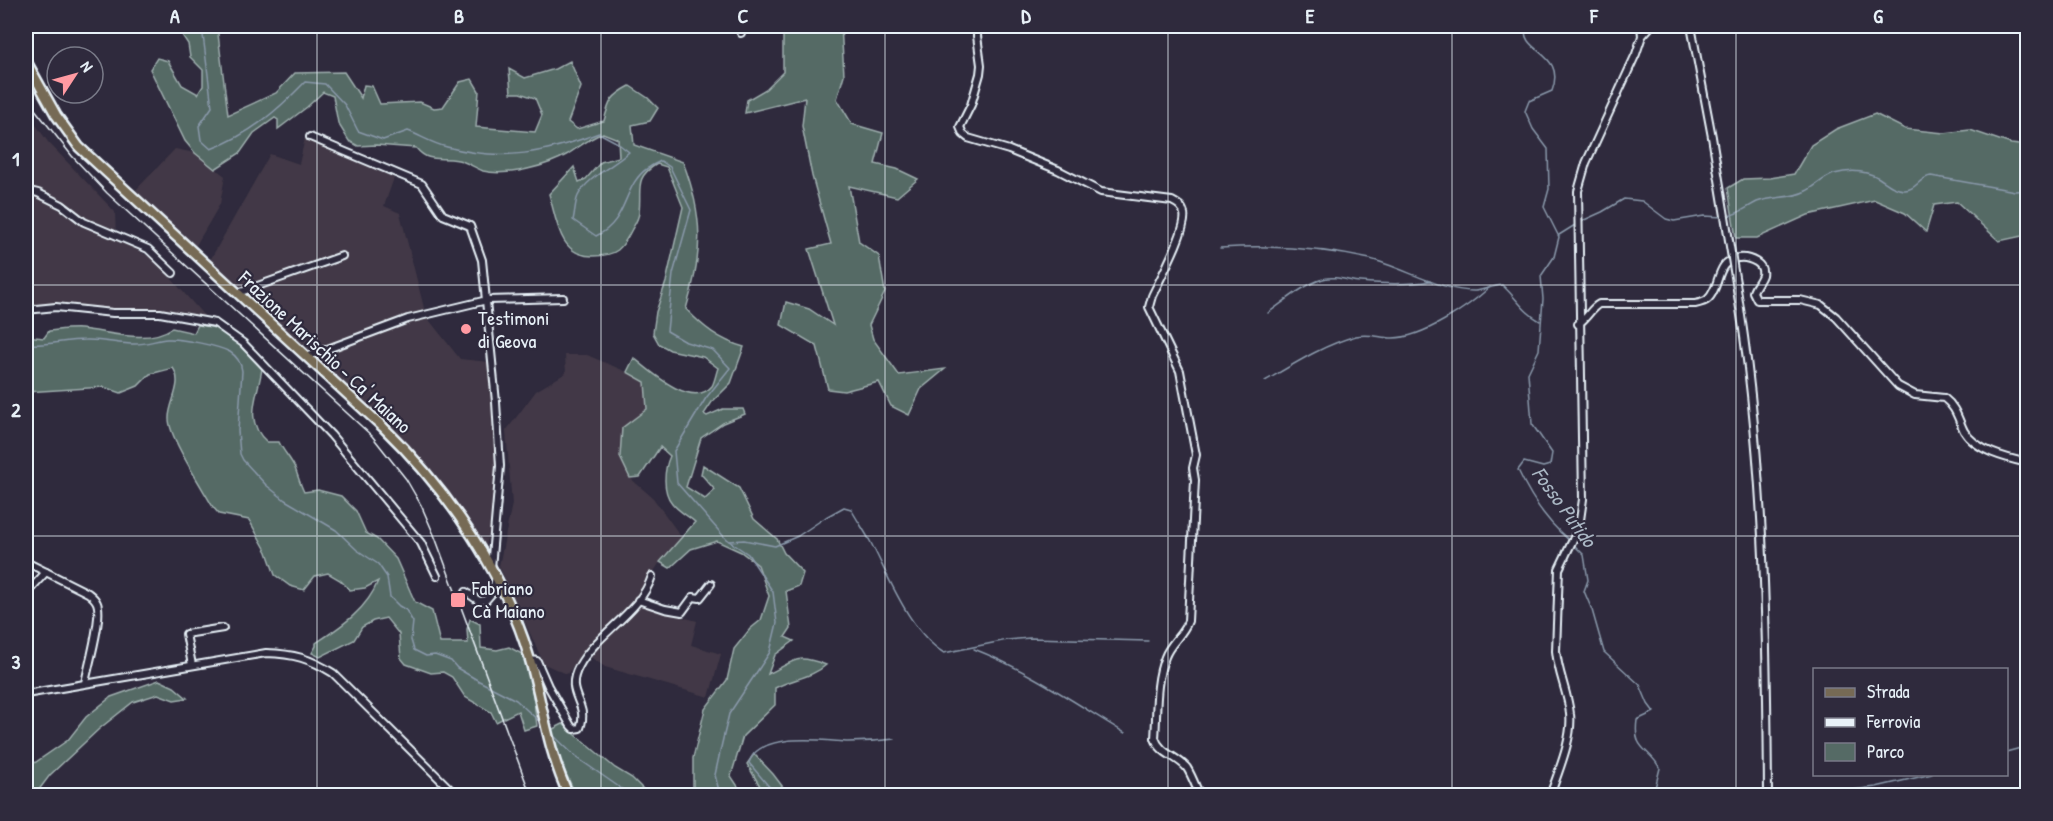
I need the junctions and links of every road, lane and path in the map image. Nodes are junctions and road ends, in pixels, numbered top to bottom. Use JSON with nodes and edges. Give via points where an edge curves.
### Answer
{"nodes":[{"id":1,"x":738,"y":26,"type":"edge"},
{"id":2,"x":978,"y":26,"type":"edge"},
{"id":3,"x":1641,"y":26,"type":"edge"},
{"id":4,"x":1651,"y":26,"type":"edge"},
{"id":5,"x":1691,"y":26,"type":"edge"},
{"id":6,"x":741,"y":33,"type":"dead end"},
{"id":7,"x":1642,"y":36,"type":"junction"},
{"id":8,"x":26,"y":62,"type":"edge"},
{"id":9,"x":310,"y":136,"type":"dead end"},
{"id":10,"x":26,"y":190,"type":"edge"},
{"id":11,"x":342,"y":256,"type":"dead end"},
{"id":12,"x":173,"y":273,"type":"dead end"},
{"id":13,"x":238,"y":293,"type":"junction"},
{"id":14,"x":563,"y":298,"type":"dead end"},
{"id":15,"x":487,"y":300,"type":"junction"},
{"id":16,"x":26,"y":310,"type":"edge"},
{"id":17,"x":1578,"y":324,"type":"junction"},
{"id":18,"x":306,"y":357,"type":"junction"},
{"id":19,"x":2028,"y":463,"type":"edge"},
{"id":20,"x":26,"y":562,"type":"edge"},
{"id":21,"x":491,"y":568,"type":"junction"},
{"id":22,"x":46,"y":572,"type":"junction"},
{"id":23,"x":437,"y":576,"type":"dead end"},
{"id":24,"x":652,"y":576,"type":"dead end"},
{"id":25,"x":496,"y":577,"type":"junction"},
{"id":26,"x":711,"y":584,"type":"dead end"},
{"id":27,"x":466,"y":592,"type":"dead end"},
{"id":28,"x":26,"y":594,"type":"edge"},
{"id":29,"x":638,"y":600,"type":"junction"},
{"id":30,"x":223,"y":628,"type":"dead end"},
{"id":31,"x":530,"y":660,"type":"junction"},
{"id":32,"x":192,"y":665,"type":"junction"},
{"id":33,"x":85,"y":683,"type":"junction"},
{"id":34,"x":26,"y":694,"type":"edge"},
{"id":35,"x":458,"y":795,"type":"edge"},
{"id":36,"x":569,"y":795,"type":"edge"},
{"id":37,"x":1200,"y":795,"type":"edge"},
{"id":38,"x":1550,"y":795,"type":"edge"},
{"id":39,"x":1768,"y":795,"type":"edge"}],
"edges":[{"from":1,"to":6,"type":"street"},
{"from":2,"to":37,"type":"street","via":[[980,74],[960,127],[963,134],[1058,170],[1092,189],[1172,201],[1184,211],[1182,231],[1149,307],[1180,371],[1196,455],[1188,621],[1163,660],[1155,738],[1164,752],[1186,768]]},
{"from":3,"to":7,"type":"street"},
{"from":4,"to":7,"type":"street"},
{"from":5,"to":39,"type":"street","bridge":true,"via":[[1745,338],[1759,473],[1767,621]]},
{"from":7,"to":17,"type":"street","via":[[1580,178]]},
{"from":8,"to":13,"type":"main road","name":"Frazione Marischio - Ca' Maiano","via":[[79,147]]},
{"from":9,"to":15,"type":"street","via":[[422,184],[443,215],[470,226],[482,260]]},
{"from":10,"to":12,"type":"street","via":[[62,205],[84,222],[148,249]]},
{"from":11,"to":13,"type":"street"},
{"from":13,"to":18,"type":"main road","name":"Frazione Marischio - Ca' Maiano"},
{"from":14,"to":15,"type":"street"},
{"from":15,"to":18,"type":"street","via":[[408,319]]},
{"from":15,"to":21,"type":"street","via":[[500,466]]},
{"from":16,"to":23,"type":"street","via":[[56,307],[160,313],[215,323],[243,343],[331,435],[422,543]]},
{"from":17,"to":19,"type":"street","via":[[1599,304],[1704,302],[1730,260],[1751,260],[1762,270],[1753,292],[1757,300],[1800,300],[1821,305],[1898,386],[1915,395],[1944,398],[1976,444]]},
{"from":17,"to":38,"type":"street","via":[[1583,499],[1579,527],[1562,561],[1558,582],[1556,651],[1571,723]]},
{"from":18,"to":21,"type":"main road","name":"Frazione Marischio - Ca' Maiano","via":[[414,458]]},
{"from":20,"to":22,"type":"street"},
{"from":21,"to":25,"type":"main road","name":"Frazione Marischio - Ca' Maiano"},
{"from":22,"to":28,"type":"street"},
{"from":22,"to":33,"type":"street","via":[[88,593],[99,605]]},
{"from":24,"to":29,"type":"street"},
{"from":25,"to":27,"type":"street","via":[[486,600],[479,601]]},
{"from":25,"to":31,"type":"main road","name":"Frazione Marischio - Ca' Maiano","via":[[514,613]]},
{"from":26,"to":29,"type":"street","via":[[700,598],[693,597],[682,612]]},
{"from":29,"to":31,"type":"street","via":[[586,653],[573,678],[582,712],[577,730],[571,726],[537,661]]},
{"from":30,"to":32,"type":"street","via":[[186,634]]},
{"from":31,"to":36,"type":"main road","name":"Frazione Marischio - Ca' Maiano","via":[[553,758]]},
{"from":32,"to":33,"type":"street"},
{"from":32,"to":35,"type":"street","via":[[266,653],[290,654],[316,662]]},
{"from":33,"to":34,"type":"street"}]}
